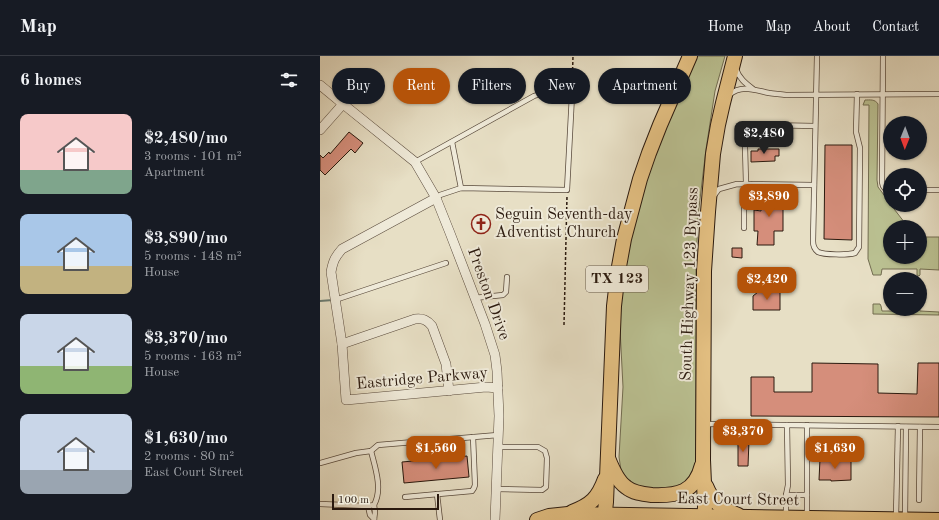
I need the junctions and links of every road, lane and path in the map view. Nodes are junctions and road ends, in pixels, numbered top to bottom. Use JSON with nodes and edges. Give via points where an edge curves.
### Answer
{"nodes":[{"id":1,"x":573,"y":56,"type":"edge"},
{"id":2,"x":690,"y":56,"type":"edge"},
{"id":3,"x":817,"y":56,"type":"edge"},
{"id":4,"x":883,"y":56,"type":"edge"},
{"id":5,"x":735,"y":59,"type":"edge"},
{"id":6,"x":573,"y":68,"type":"edge"},
{"id":7,"x":320,"y":84,"type":"edge"},
{"id":8,"x":753,"y":89,"type":"junction"},
{"id":9,"x":332,"y":94,"type":"edge"},
{"id":10,"x":816,"y":94,"type":"junction"},
{"id":11,"x":856,"y":94,"type":"junction"},
{"id":12,"x":882,"y":94,"type":"junction"},
{"id":13,"x":939,"y":94,"type":"edge"},
{"id":14,"x":534,"y":96,"type":"edge"},
{"id":15,"x":723,"y":103,"type":"junction"},
{"id":16,"x":343,"y":104,"type":"joint"},
{"id":17,"x":572,"y":104,"type":"edge"},
{"id":18,"x":815,"y":126,"type":"junction"},
{"id":19,"x":320,"y":130,"type":"edge"},
{"id":20,"x":452,"y":142,"type":"junction"},
{"id":21,"x":415,"y":162,"type":"junction"},
{"id":22,"x":746,"y":184,"type":"junction"},
{"id":23,"x":814,"y":185,"type":"junction"},
{"id":24,"x":883,"y":186,"type":"edge"},
{"id":25,"x":461,"y":188,"type":"junction"},
{"id":26,"x":567,"y":190,"type":"junction"},
{"id":27,"x":927,"y":190,"type":"edge"},
{"id":28,"x":939,"y":190,"type":"edge"},
{"id":29,"x":436,"y":198,"type":"junction"},
{"id":30,"x":708,"y":212,"type":"junction"},
{"id":31,"x":744,"y":228,"type":"dead end"},
{"id":32,"x":446,"y":262,"type":"dead end"},
{"id":33,"x":507,"y":277,"type":"dead end"},
{"id":34,"x":474,"y":298,"type":"junction"},
{"id":35,"x":335,"y":300,"type":"junction"},
{"id":36,"x":564,"y":325,"type":"dead end"},
{"id":37,"x":342,"y":344,"type":"junction"},
{"id":38,"x":498,"y":388,"type":"junction"},
{"id":39,"x":449,"y":391,"type":"junction"},
{"id":40,"x":704,"y":424,"type":"junction"},
{"id":41,"x":788,"y":425,"type":"junction"},
{"id":42,"x":807,"y":425,"type":"junction"},
{"id":43,"x":898,"y":426,"type":"junction"},
{"id":44,"x":906,"y":427,"type":"junction"},
{"id":45,"x":920,"y":427,"type":"junction"},
{"id":46,"x":939,"y":427,"type":"edge"},
{"id":47,"x":498,"y":435,"type":"junction"},
{"id":48,"x":473,"y":437,"type":"junction"},
{"id":49,"x":498,"y":447,"type":"junction"},
{"id":50,"x":371,"y":451,"type":"junction"},
{"id":51,"x":607,"y":456,"type":"junction"},
{"id":52,"x":704,"y":460,"type":"junction"},
{"id":53,"x":320,"y":463,"type":"edge"},
{"id":54,"x":607,"y":475,"type":"junction"},
{"id":55,"x":705,"y":483,"type":"junction"},
{"id":56,"x":496,"y":489,"type":"junction"},
{"id":57,"x":437,"y":494,"type":"junction"},
{"id":58,"x":786,"y":495,"type":"junction"},
{"id":59,"x":807,"y":495,"type":"junction"},
{"id":60,"x":405,"y":496,"type":"dead end"},
{"id":61,"x":919,"y":500,"type":"dead end"},
{"id":62,"x":320,"y":504,"type":"edge"},
{"id":63,"x":374,"y":505,"type":"junction"},
{"id":64,"x":368,"y":506,"type":"junction"},
{"id":65,"x":568,"y":514,"type":"junction"},
{"id":66,"x":605,"y":517,"type":"edge"},
{"id":67,"x":744,"y":517,"type":"junction"},
{"id":68,"x":704,"y":518,"type":"edge"},
{"id":69,"x":807,"y":518,"type":"junction"},
{"id":70,"x":374,"y":519,"type":"edge"},
{"id":71,"x":786,"y":519,"type":"edge"},
{"id":72,"x":440,"y":520,"type":"edge"},
{"id":73,"x":495,"y":520,"type":"edge"},
{"id":74,"x":537,"y":520,"type":"edge"},
{"id":75,"x":900,"y":520,"type":"edge"},
{"id":76,"x":939,"y":520,"type":"edge"}],
"edges":[{"from":1,"to":6,"type":"path"},
{"from":2,"to":51,"type":"main road","number":"TX 123","via":[[649,153],[624,239],[614,306]]},
{"from":3,"to":10,"type":"lane"},
{"from":4,"to":12,"type":"lane"},
{"from":5,"to":8,"type":"lane","via":[[734,66],[739,77]]},
{"from":5,"to":15,"type":"main road","name":"South Highway 123 Bypass"},
{"from":7,"to":9,"type":"street","name":"Preston Drive"},
{"from":8,"to":10,"type":"lane","via":[[777,94]]},
{"from":8,"to":15,"type":"lane","via":[[738,90]]},
{"from":10,"to":11,"type":"lane"},
{"from":10,"to":18,"type":"lane"},
{"from":11,"to":12,"type":"lane"},
{"from":11,"to":23,"type":"lane","via":[[856,132],[860,148],[859,247],[855,253],[823,253],[814,247]]},
{"from":12,"to":13,"type":"lane"},
{"from":12,"to":24,"type":"lane"},
{"from":14,"to":20,"type":"lane"},
{"from":15,"to":30,"type":"main road","name":"South Highway 123 Bypass","via":[[713,154]]},
{"from":16,"to":19,"type":"street"},
{"from":16,"to":21,"type":"street","name":"Preston Drive"},
{"from":17,"to":26,"type":"lane"},
{"from":18,"to":22,"type":"lane","via":[[758,126],[751,134],[746,147]]},
{"from":18,"to":23,"type":"lane"},
{"from":20,"to":21,"type":"lane"},
{"from":20,"to":25,"type":"lane"},
{"from":21,"to":29,"type":"street","name":"Preston Drive"},
{"from":22,"to":23,"type":"lane"},
{"from":22,"to":30,"type":"lane","via":[[720,189],[714,196]]},
{"from":22,"to":31,"type":"lane","via":[[750,198],[744,206]]},
{"from":25,"to":26,"type":"lane"},
{"from":25,"to":29,"type":"lane"},
{"from":26,"to":36,"type":"path"},
{"from":27,"to":28,"type":"lane"},
{"from":29,"to":34,"type":"street","name":"Preston Drive"},
{"from":29,"to":35,"type":"street","name":"Eastridge Parkway","via":[[342,249],[333,262],[331,272]]},
{"from":30,"to":40,"type":"main road","name":"South Highway 123 Bypass","via":[[704,271]]},
{"from":32,"to":35,"type":"lane"},
{"from":33,"to":34,"type":"lane","via":[[504,295]]},
{"from":34,"to":38,"type":"street","name":"Preston Drive","via":[[494,355]]},
{"from":35,"to":37,"type":"street","name":"Eastridge Parkway"},
{"from":37,"to":39,"type":"street","name":"Eastridge Parkway","via":[[346,400]]},
{"from":37,"to":39,"type":"street","via":[[425,319],[432,326],[446,364]]},
{"from":38,"to":39,"type":"street","name":"Eastridge Parkway"},
{"from":38,"to":47,"type":"street","name":"Preston Drive"},
{"from":40,"to":41,"type":"lane"},
{"from":40,"to":52,"type":"main road","name":"South Highway 123 Bypass"},
{"from":41,"to":42,"type":"lane"},
{"from":41,"to":58,"type":"lane"},
{"from":42,"to":43,"type":"lane"},
{"from":42,"to":59,"type":"lane"},
{"from":43,"to":44,"type":"lane"},
{"from":43,"to":75,"type":"lane"},
{"from":44,"to":45,"type":"lane"},
{"from":44,"to":75,"type":"lane"},
{"from":45,"to":46,"type":"lane"},
{"from":45,"to":61,"type":"lane"},
{"from":47,"to":48,"type":"lane"},
{"from":47,"to":49,"type":"street","name":"Preston Drive"},
{"from":48,"to":50,"type":"lane","via":[[378,445]]},
{"from":48,"to":57,"type":"lane","via":[[474,488],[472,491]]},
{"from":49,"to":56,"type":"street","name":"Preston Drive"},
{"from":49,"to":56,"type":"lane","via":[[538,447],[545,451],[546,487],[542,490]]},
{"from":50,"to":53,"type":"lane"},
{"from":50,"to":63,"type":"lane","via":[[377,480]]},
{"from":51,"to":52,"type":"main road","via":[[625,487],[633,492],[667,496],[685,491],[698,478]]},
{"from":51,"to":54,"type":"main road","number":"TX 123"},
{"from":52,"to":55,"type":"main road","name":"South Highway 123 Bypass"},
{"from":54,"to":65,"type":"main road","via":[[592,502]]},
{"from":54,"to":66,"type":"main road","number":"TX 123"},
{"from":55,"to":67,"type":"main road","via":[[716,504]]},
{"from":55,"to":68,"type":"main road","name":"South Highway 123 Bypass"},
{"from":56,"to":73,"type":"street","name":"Preston Drive"},
{"from":57,"to":60,"type":"lane"},
{"from":57,"to":72,"type":"lane"},
{"from":58,"to":59,"type":"lane"},
{"from":58,"to":71,"type":"lane"},
{"from":59,"to":69,"type":"lane"},
{"from":62,"to":64,"type":"lane"},
{"from":63,"to":64,"type":"lane"},
{"from":63,"to":70,"type":"lane"},
{"from":64,"to":70,"type":"lane"},
{"from":65,"to":66,"type":"main road","name":"East Court Street"},
{"from":65,"to":74,"type":"main road","name":"East Court Street"},
{"from":66,"to":68,"type":"main road","name":"East Court Street"},
{"from":67,"to":68,"type":"main road","name":"East Court Street"},
{"from":67,"to":71,"type":"main road","name":"East Court Street"},
{"from":69,"to":71,"type":"main road","name":"East Court Street"},
{"from":69,"to":75,"type":"main road","name":"East Court Street"},
{"from":75,"to":76,"type":"main road","name":"East Court Street"}]}
